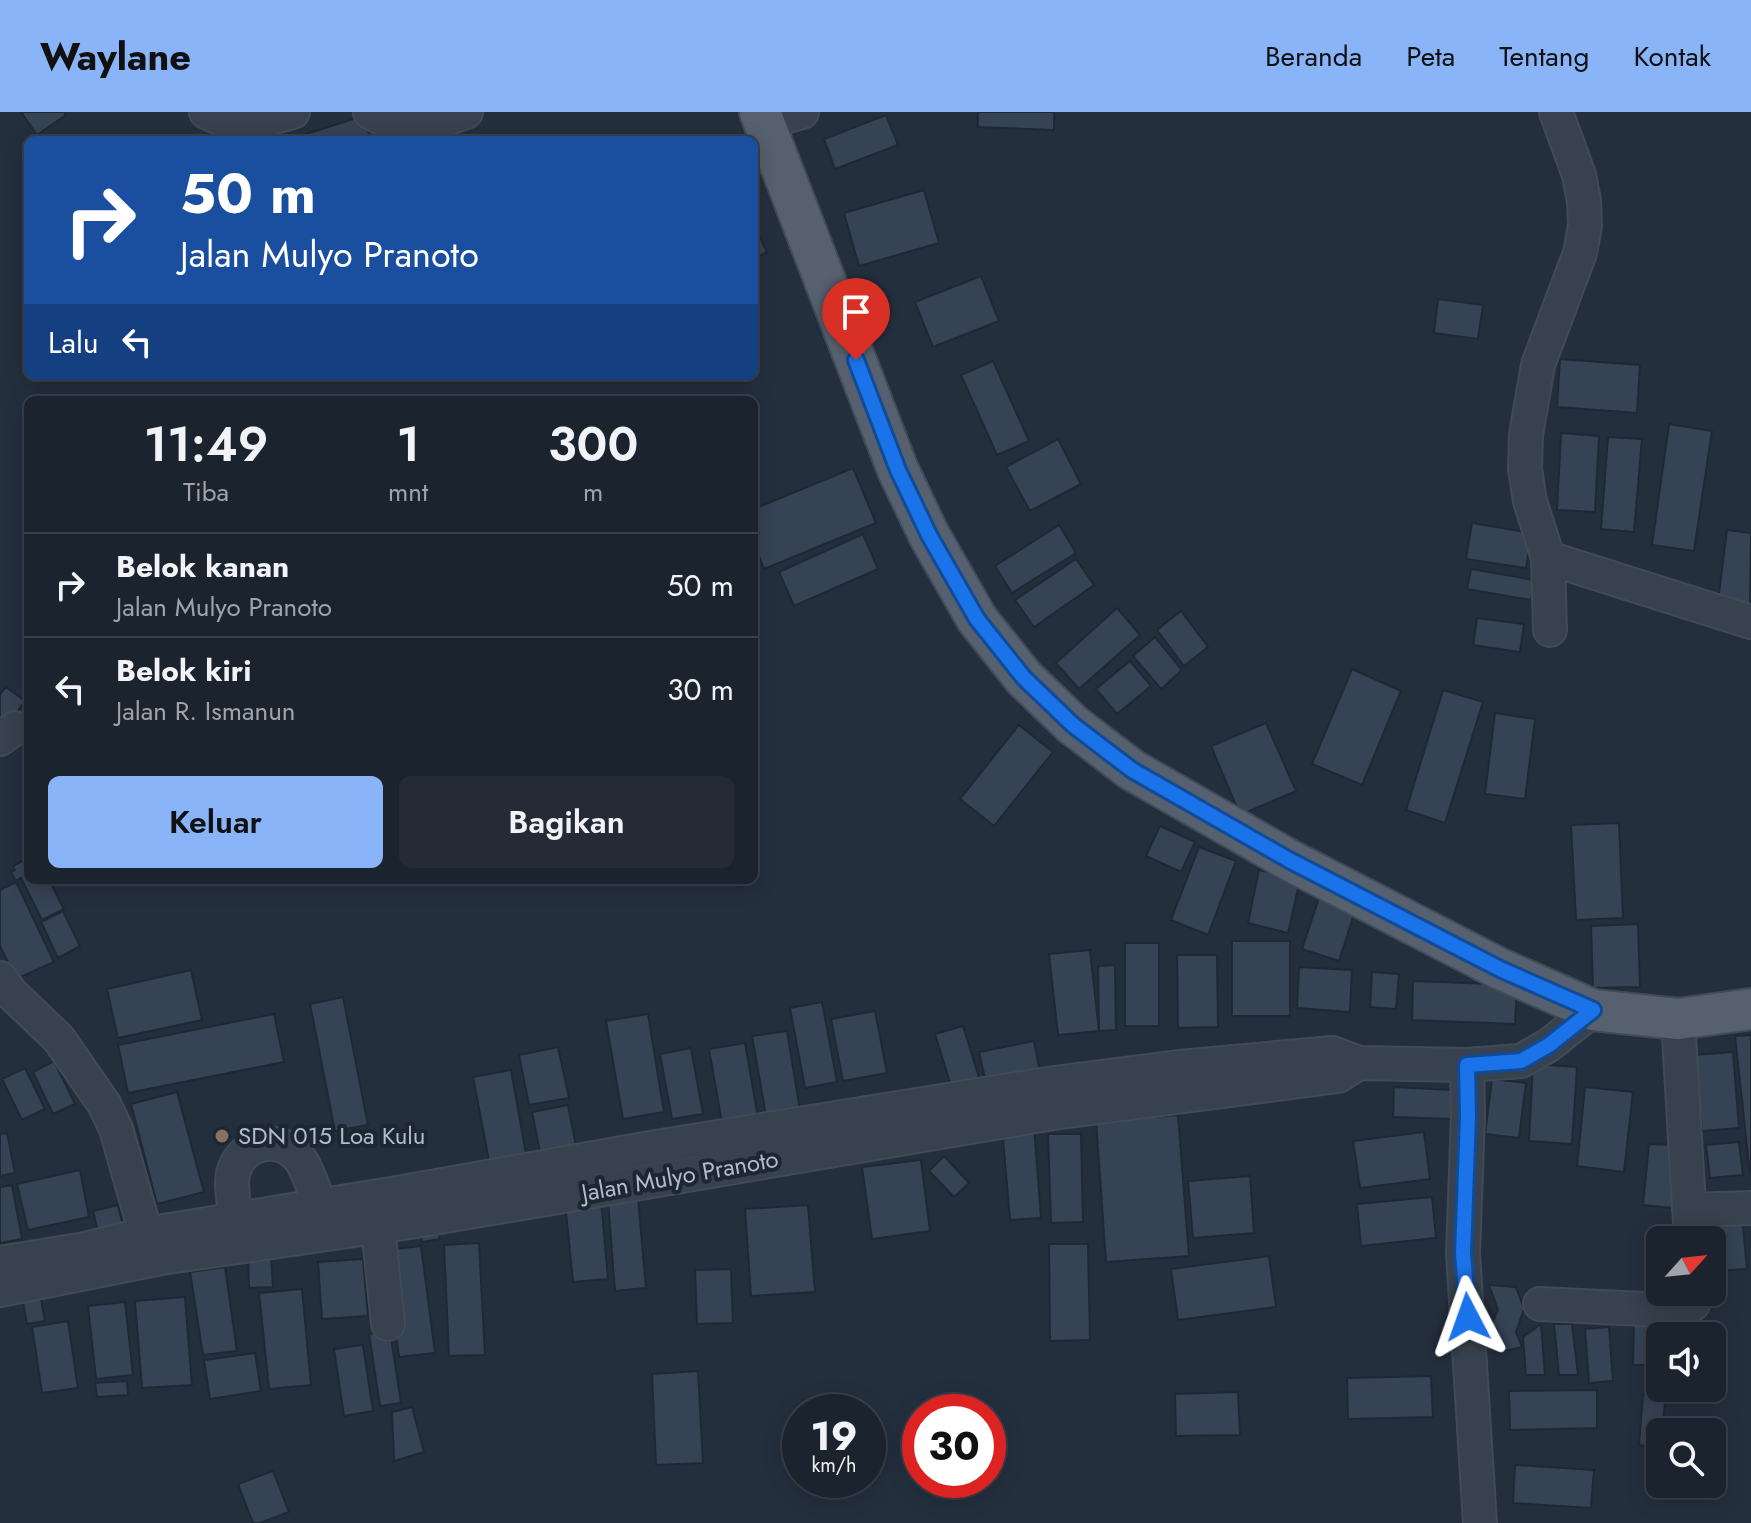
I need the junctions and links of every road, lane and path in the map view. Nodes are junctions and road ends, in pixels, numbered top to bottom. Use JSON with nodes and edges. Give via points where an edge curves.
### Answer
{"nodes":[{"id":1,"x":206,"y":112,"type":"edge"},
{"id":2,"x":293,"y":112,"type":"edge"},
{"id":3,"x":370,"y":112,"type":"edge"},
{"id":4,"x":466,"y":112,"type":"edge"},
{"id":5,"x":802,"y":112,"type":"edge"},
{"id":6,"x":1556,"y":112,"type":"edge"},
{"id":7,"x":762,"y":117,"type":"edge"},
{"id":8,"x":1548,"y":558,"type":"junction"},
{"id":9,"x":1751,"y":622,"type":"edge"},
{"id":10,"x":1550,"y":630,"type":"dead end"},
{"id":11,"x":0,"y":978,"type":"edge"},
{"id":12,"x":1751,"y":1009,"type":"edge"},
{"id":13,"x":1593,"y":1010,"type":"junction"},
{"id":14,"x":1678,"y":1019,"type":"junction"},
{"id":15,"x":1467,"y":1065,"type":"junction"},
{"id":16,"x":320,"y":1206,"type":"junction"},
{"id":17,"x":1751,"y":1208,"type":"edge"},
{"id":18,"x":377,"y":1211,"type":"junction"},
{"id":19,"x":236,"y":1220,"type":"junction"},
{"id":20,"x":1690,"y":1225,"type":"edge"},
{"id":21,"x":148,"y":1247,"type":"junction"},
{"id":22,"x":0,"y":1263,"type":"edge"},
{"id":23,"x":0,"y":1290,"type":"edge"},
{"id":24,"x":1540,"y":1304,"type":"dead end"},
{"id":25,"x":1690,"y":1306,"type":"edge"},
{"id":26,"x":388,"y":1324,"type":"dead end"},
{"id":27,"x":1480,"y":1523,"type":"edge"}],
"edges":[{"from":1,"to":2,"type":"street","via":[[241,124]]},
{"from":3,"to":4,"type":"street","via":[[395,126],[412,128]]},
{"from":5,"to":7,"type":"street"},
{"from":6,"to":8,"type":"street","via":[[1579,175],[1585,226],[1538,365],[1526,435],[1530,501]]},
{"from":7,"to":13,"type":"main road","via":[[898,470],[977,619],[1024,678],[1073,725],[1132,770],[1289,860],[1500,969]]},
{"from":8,"to":9,"type":"street"},
{"from":8,"to":10,"type":"street"},
{"from":11,"to":21,"type":"street","via":[[59,1039],[104,1104],[116,1129]]},
{"from":12,"to":14,"type":"main road"},
{"from":13,"to":14,"type":"main road"},
{"from":13,"to":15,"type":"street","name":"Jalan Mulyo Pranoto","via":[[1521,1061]]},
{"from":14,"to":20,"type":"street"},
{"from":15,"to":18,"type":"street","name":"Jalan Mulyo Pranoto","via":[[1359,1063],[1332,1053],[1054,1083],[656,1147]]},
{"from":15,"to":27,"type":"street","via":[[1463,1253]]},
{"from":16,"to":18,"type":"street","name":"Jalan Mulyo Pranoto"},
{"from":16,"to":19,"type":"street","name":"Jalan Mulyo Pranoto"},
{"from":16,"to":19,"type":"street","via":[[301,1160],[287,1147],[270,1143],[239,1159],[233,1173]]},
{"from":17,"to":20,"type":"street"},
{"from":18,"to":21,"type":"street","name":"Jalan Mulyo Pranoto"},
{"from":18,"to":26,"type":"street"},
{"from":19,"to":21,"type":"street","name":"Jalan Mulyo Pranoto"},
{"from":21,"to":22,"type":"street","name":"Jalan Mulyo Pranoto","via":[[85,1249]]},
{"from":21,"to":23,"type":"street","name":"Jalan Mulyo Pranoto"},
{"from":24,"to":25,"type":"street","via":[[1684,1311]]}]}
